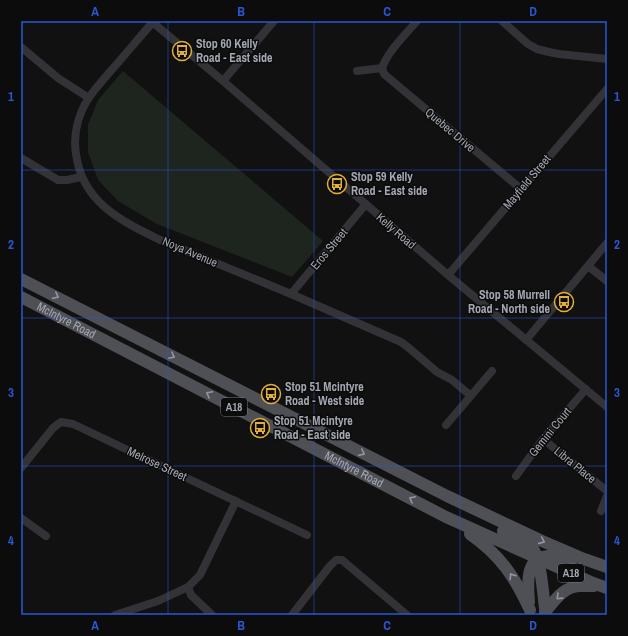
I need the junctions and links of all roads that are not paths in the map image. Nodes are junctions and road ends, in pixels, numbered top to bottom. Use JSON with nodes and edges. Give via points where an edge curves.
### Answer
{"nodes":[{"id":1,"x":274,"y":21,"type":"edge"},
{"id":2,"x":417,"y":21,"type":"edge"},
{"id":3,"x":502,"y":21,"type":"edge"},
{"id":4,"x":152,"y":22,"type":"edge"},
{"id":5,"x":21,"y":47,"type":"edge"},
{"id":6,"x":607,"y":59,"type":"edge"},
{"id":7,"x":382,"y":68,"type":"junction"},
{"id":8,"x":357,"y":71,"type":"dead end"},
{"id":9,"x":222,"y":81,"type":"junction"},
{"id":10,"x":607,"y":89,"type":"edge"},
{"id":11,"x":89,"y":98,"type":"junction"},
{"id":12,"x":21,"y":158,"type":"edge"},
{"id":13,"x":81,"y":177,"type":"junction"},
{"id":14,"x":521,"y":189,"type":"junction"},
{"id":15,"x":366,"y":204,"type":"junction"},
{"id":16,"x":607,"y":243,"type":"edge"},
{"id":17,"x":588,"y":266,"type":"junction"},
{"id":18,"x":448,"y":275,"type":"junction"},
{"id":19,"x":21,"y":279,"type":"edge"},
{"id":20,"x":607,"y":281,"type":"edge"},
{"id":21,"x":291,"y":294,"type":"junction"},
{"id":22,"x":21,"y":297,"type":"edge"},
{"id":23,"x":526,"y":340,"type":"junction"},
{"id":24,"x":492,"y":371,"type":"dead end"},
{"id":25,"x":586,"y":389,"type":"junction"},
{"id":26,"x":471,"y":396,"type":"junction"},
{"id":27,"x":607,"y":407,"type":"edge"},
{"id":28,"x":446,"y":425,"type":"dead end"},
{"id":29,"x":543,"y":439,"type":"junction"},
{"id":30,"x":21,"y":468,"type":"edge"},
{"id":31,"x":516,"y":476,"type":"dead end"},
{"id":32,"x":607,"y":491,"type":"edge"},
{"id":33,"x":447,"y":496,"type":"junction"},
{"id":34,"x":607,"y":496,"type":"edge"},
{"id":35,"x":236,"y":501,"type":"junction"},
{"id":36,"x":601,"y":511,"type":"dead end"},
{"id":37,"x":446,"y":517,"type":"junction"},
{"id":38,"x":21,"y":518,"type":"edge"},
{"id":39,"x":307,"y":535,"type":"dead end"},
{"id":40,"x":46,"y":536,"type":"dead end"},
{"id":41,"x":538,"y":558,"type":"junction"},
{"id":42,"x":584,"y":559,"type":"junction"},
{"id":43,"x":607,"y":567,"type":"edge"},
{"id":44,"x":188,"y":587,"type":"junction"},
{"id":45,"x":605,"y":587,"type":"edge"},
{"id":46,"x":531,"y":612,"type":"edge"},
{"id":47,"x":546,"y":613,"type":"edge"},
{"id":48,"x":115,"y":615,"type":"edge"},
{"id":49,"x":212,"y":615,"type":"edge"},
{"id":50,"x":292,"y":615,"type":"edge"},
{"id":51,"x":406,"y":615,"type":"edge"}],
"edges":[{"from":1,"to":9,"type":"street"},
{"from":2,"to":7,"type":"street"},
{"from":3,"to":6,"type":"street","via":[[537,49]]},
{"from":4,"to":9,"type":"street","name":"Kelly Road"},
{"from":4,"to":11,"type":"street","name":"Noya Avenue"},
{"from":5,"to":11,"type":"street","via":[[58,78]]},
{"from":7,"to":8,"type":"street"},
{"from":7,"to":14,"type":"street","name":"Quebec Drive","via":[[384,74]]},
{"from":9,"to":15,"type":"street","name":"Kelly Road"},
{"from":10,"to":14,"type":"street","name":"Mayfield Street"},
{"from":11,"to":13,"type":"street","name":"Noya Avenue","via":[[80,117],[75,137],[74,147]]},
{"from":12,"to":13,"type":"street","via":[[58,180]]},
{"from":13,"to":21,"type":"street","name":"Noya Avenue","via":[[103,205],[138,230]]},
{"from":14,"to":18,"type":"street","name":"Mayfield Street"},
{"from":15,"to":18,"type":"street","name":"Kelly Road"},
{"from":15,"to":21,"type":"street","name":"Eros Street"},
{"from":16,"to":17,"type":"street"},
{"from":17,"to":20,"type":"street"},
{"from":17,"to":23,"type":"street"},
{"from":18,"to":23,"type":"street","name":"Kelly Road"},
{"from":19,"to":33,"type":"main road","name":"McIntyre Road","number":"A18","one_way":true},
{"from":21,"to":26,"type":"street","name":"Noya Avenue","via":[[401,342]]},
{"from":37,"to":22,"type":"main road","name":"McIntyre Road","number":"A18","one_way":true},
{"from":23,"to":25,"type":"street","name":"Kelly Road"},
{"from":24,"to":26,"type":"street"},
{"from":25,"to":27,"type":"street","name":"Kelly Road"},
{"from":25,"to":29,"type":"street","name":"Gemini Court"},
{"from":26,"to":28,"type":"street"},
{"from":29,"to":31,"type":"street","name":"Gemini Court"},
{"from":29,"to":32,"type":"street","name":"Libra Place"},
{"from":30,"to":35,"type":"street","name":"Melrose Street","via":[[53,428],[60,422],[67,423]]},
{"from":33,"to":41,"type":"main road","via":[[468,513],[528,544]]},
{"from":33,"to":42,"type":"main road","name":"McIntyre Road","number":"A18","one_way":true},
{"from":34,"to":36,"type":"street"},
{"from":35,"to":39,"type":"street","name":"Melrose Street"},
{"from":35,"to":44,"type":"street","via":[[200,575]]},
{"from":37,"to":41,"type":"main road","name":"McIntyre Road","number":"A18"},
{"from":46,"to":37,"type":"main road","one_way":true,"via":[[512,576],[493,552]]},
{"from":38,"to":40,"type":"street"},
{"from":41,"to":42,"type":"main road","via":[[551,556]]},
{"from":41,"to":45,"type":"main road","name":"McIntyre Road","number":"A18"},
{"from":41,"to":46,"type":"main road","via":[[528,576]]},
{"from":41,"to":47,"type":"main road"},
{"from":42,"to":43,"type":"main road","name":"McIntyre Road","number":"A18"},
{"from":44,"to":48,"type":"street","via":[[158,601]]},
{"from":44,"to":49,"type":"street","via":[[191,595]]},
{"from":45,"to":47,"type":"main road","one_way":true,"via":[[580,586],[568,589],[556,598]]},
{"from":50,"to":51,"type":"street","via":[[329,567],[336,560],[342,560]]}]}
